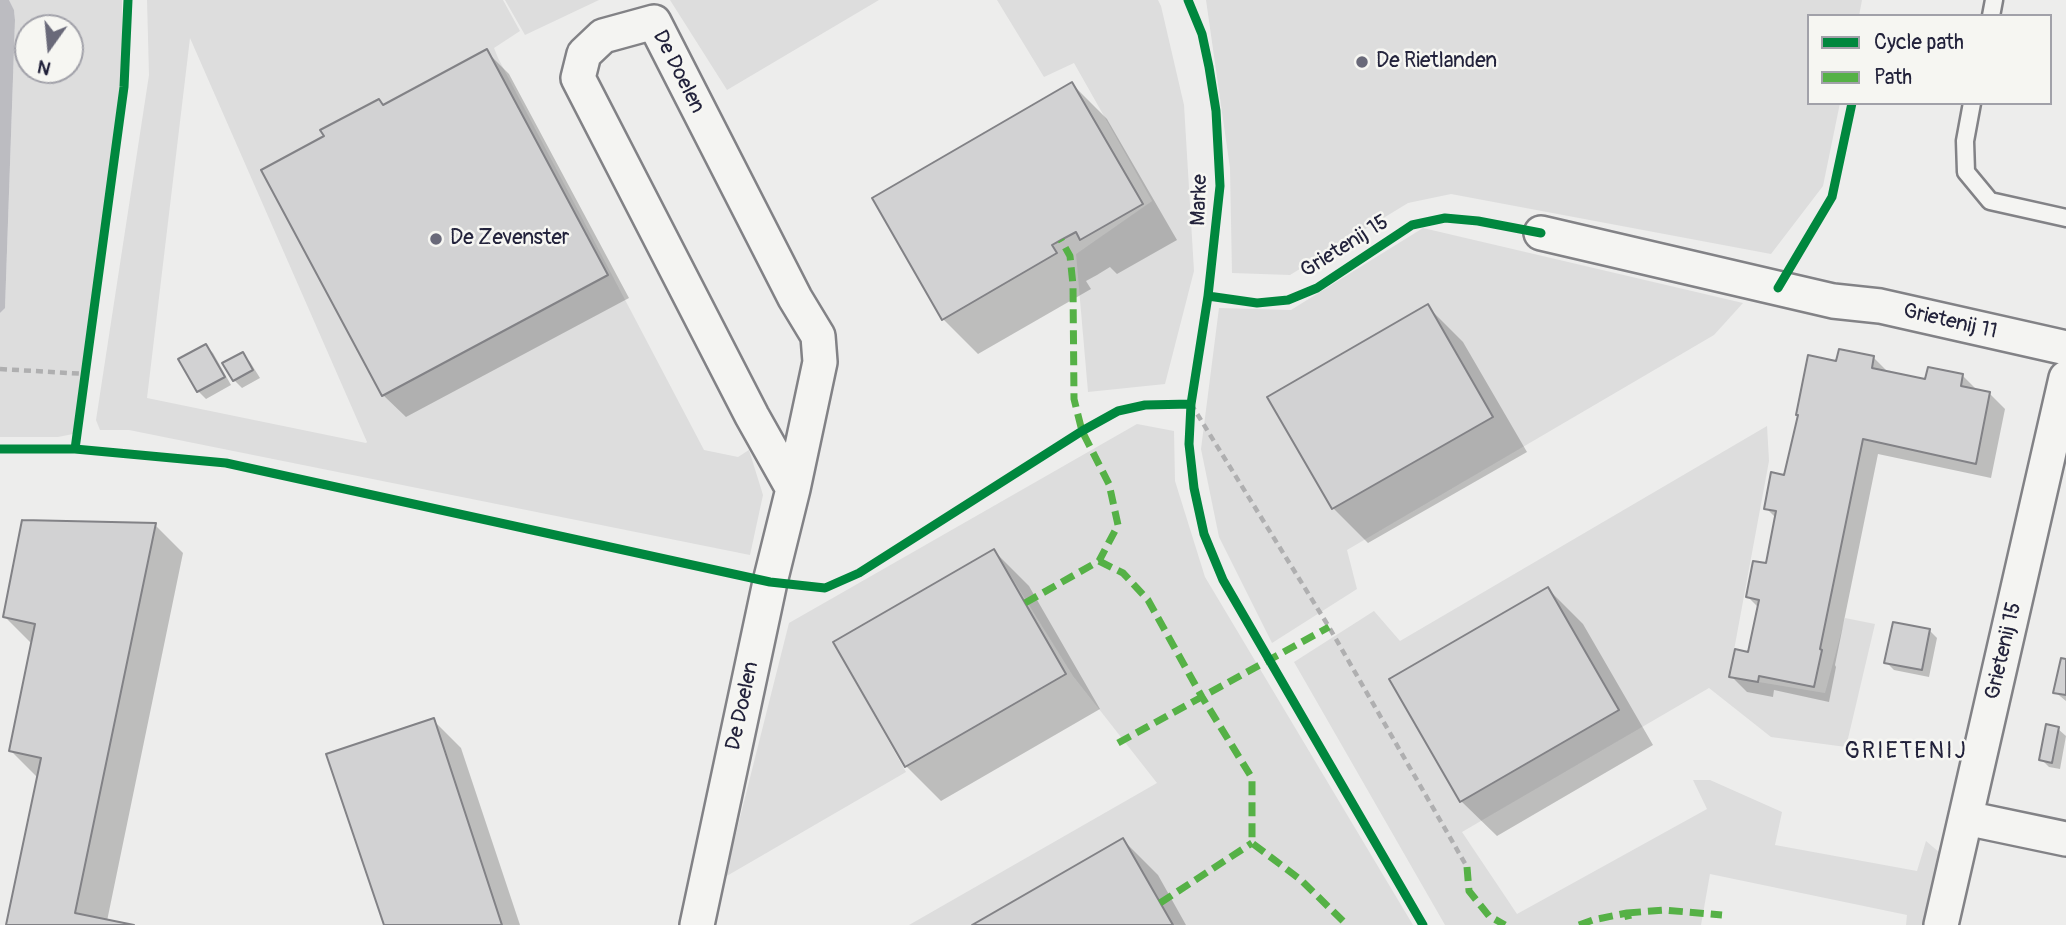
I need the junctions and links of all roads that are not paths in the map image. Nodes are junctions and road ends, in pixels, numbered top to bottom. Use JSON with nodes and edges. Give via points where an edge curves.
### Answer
{"nodes":[{"id":1,"x":647,"y":11,"type":"edge"},
{"id":2,"x":1972,"y":105,"type":"edge"},
{"id":3,"x":2066,"y":218,"type":"edge"},
{"id":4,"x":1541,"y":233,"type":"dead end"},
{"id":5,"x":2066,"y":348,"type":"edge"},
{"id":6,"x":2066,"y":378,"type":"edge"},
{"id":7,"x":793,"y":489,"type":"junction"},
{"id":8,"x":1966,"y":818,"type":"junction"},
{"id":9,"x":2066,"y":838,"type":"edge"},
{"id":10,"x":697,"y":925,"type":"edge"},
{"id":11,"x":1941,"y":925,"type":"edge"}],
"edges":[{"from":1,"to":7,"type":"street","name":"De Doelen","via":[[794,298],[818,336],[820,362]]},
{"from":1,"to":7,"type":"street","name":"De Doelen","via":[[603,36],[584,54],[578,78]]},
{"from":2,"to":3,"type":"lane","via":[[1965,141],[1966,172],[1990,201]]},
{"from":4,"to":5,"type":"street","name":"Grietenij 11"},
{"from":6,"to":8,"type":"street","name":"Grietenij 15"},
{"from":7,"to":10,"type":"street","name":"De Doelen"},
{"from":8,"to":9,"type":"street"},
{"from":8,"to":11,"type":"street","name":"Grietenij 15"}]}
